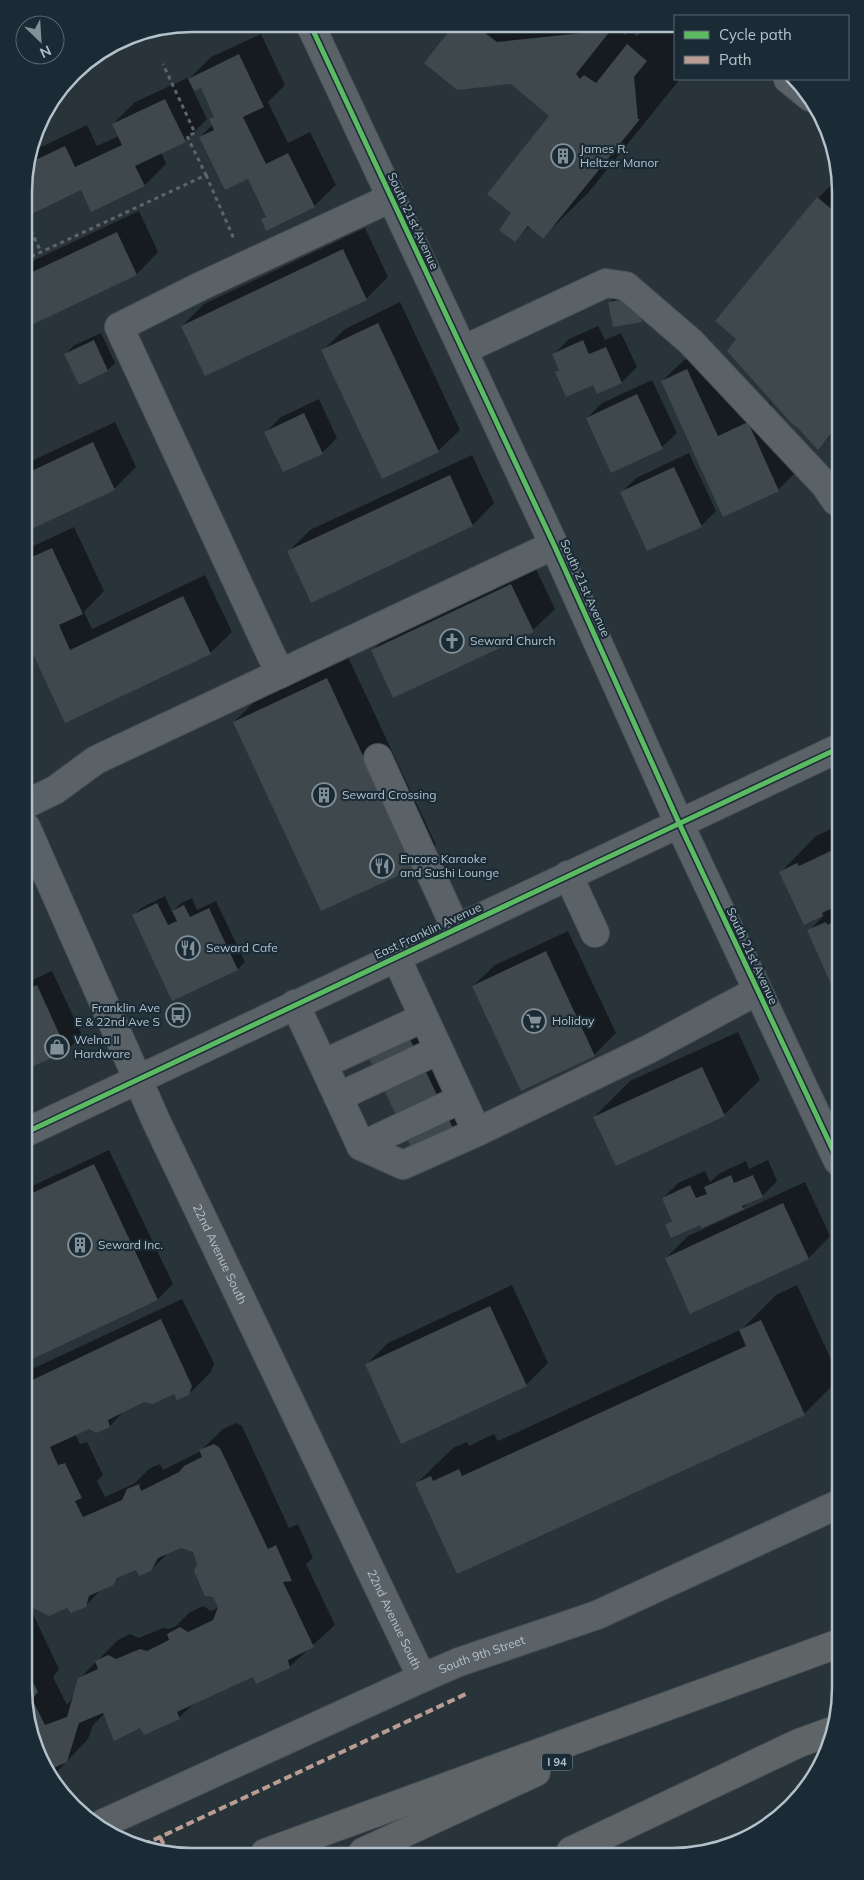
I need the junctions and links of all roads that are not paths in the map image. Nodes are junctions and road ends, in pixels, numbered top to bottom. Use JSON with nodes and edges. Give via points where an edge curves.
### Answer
{"nodes":[{"id":1,"x":314,"y":33,"type":"edge"},
{"id":2,"x":391,"y":198,"type":"junction"},
{"id":3,"x":463,"y":350,"type":"junction"},
{"id":4,"x":832,"y":495,"type":"edge"},
{"id":5,"x":554,"y":545,"type":"junction"},
{"id":6,"x":280,"y":674,"type":"junction"},
{"id":7,"x":832,"y":751,"type":"edge"},
{"id":8,"x":378,"y":758,"type":"dead end"},
{"id":9,"x":33,"y":801,"type":"edge"},
{"id":10,"x":679,"y":823,"type":"junction"},
{"id":11,"x":33,"y":843,"type":"edge"},
{"id":12,"x":568,"y":875,"type":"junction"},
{"id":13,"x":456,"y":929,"type":"junction"},
{"id":14,"x":595,"y":933,"type":"dead end"},
{"id":15,"x":396,"y":957,"type":"junction"},
{"id":16,"x":757,"y":991,"type":"junction"},
{"id":17,"x":295,"y":1004,"type":"junction"},
{"id":18,"x":424,"y":1018,"type":"junction"},
{"id":19,"x":439,"y":1050,"type":"junction"},
{"id":20,"x":323,"y":1064,"type":"junction"},
{"id":21,"x":138,"y":1079,"type":"junction"},
{"id":22,"x":338,"y":1097,"type":"junction"},
{"id":23,"x":461,"y":1099,"type":"junction"},
{"id":24,"x":33,"y":1130,"type":"edge"},
{"id":25,"x":477,"y":1132,"type":"junction"},
{"id":26,"x":361,"y":1146,"type":"junction"},
{"id":27,"x":831,"y":1147,"type":"edge"},
{"id":28,"x":831,"y":1508,"type":"edge"},
{"id":29,"x":831,"y":1646,"type":"edge"},
{"id":30,"x":752,"y":1675,"type":"junction"},
{"id":31,"x":422,"y":1678,"type":"junction"},
{"id":32,"x":824,"y":1734,"type":"edge"},
{"id":33,"x":106,"y":1822,"type":"edge"},
{"id":34,"x":279,"y":1848,"type":"edge"},
{"id":35,"x":371,"y":1848,"type":"edge"},
{"id":36,"x":577,"y":1848,"type":"edge"}],
"edges":[{"from":1,"to":2,"type":"street","name":"South 21st Avenue"},
{"from":2,"to":3,"type":"street","name":"South 21st Avenue"},
{"from":2,"to":6,"type":"street","via":[[119,327]]},
{"from":3,"to":4,"type":"street","via":[[606,283],[626,286],[691,342]]},
{"from":3,"to":5,"type":"street","name":"South 21st Avenue"},
{"from":5,"to":6,"type":"street"},
{"from":5,"to":10,"type":"street","name":"South 21st Avenue"},
{"from":6,"to":9,"type":"street","via":[[96,760],[55,790]]},
{"from":7,"to":10,"type":"street","name":"East Franklin Avenue"},
{"from":8,"to":13,"type":"street"},
{"from":10,"to":12,"type":"street","name":"East Franklin Avenue"},
{"from":10,"to":16,"type":"street","name":"South 21st Avenue"},
{"from":11,"to":21,"type":"street","name":"22nd Avenue South"},
{"from":12,"to":13,"type":"street","name":"East Franklin Avenue"},
{"from":12,"to":14,"type":"street"},
{"from":13,"to":15,"type":"street","name":"East Franklin Avenue"},
{"from":15,"to":17,"type":"street","name":"East Franklin Avenue"},
{"from":15,"to":18,"type":"street"},
{"from":16,"to":25,"type":"street","via":[[649,1049]]},
{"from":16,"to":27,"type":"street","name":"South 21st Avenue"},
{"from":17,"to":20,"type":"street"},
{"from":17,"to":21,"type":"street","name":"East Franklin Avenue"},
{"from":18,"to":19,"type":"street"},
{"from":18,"to":20,"type":"street"},
{"from":19,"to":22,"type":"street"},
{"from":19,"to":23,"type":"street"},
{"from":20,"to":22,"type":"street"},
{"from":21,"to":24,"type":"street","name":"East Franklin Avenue"},
{"from":21,"to":31,"type":"street","name":"22nd Avenue South"},
{"from":22,"to":26,"type":"street"},
{"from":23,"to":25,"type":"street"},
{"from":23,"to":26,"type":"street"},
{"from":25,"to":26,"type":"street","via":[[403,1165]]},
{"from":28,"to":31,"type":"street","name":"South 9th Street","via":[[597,1615],[459,1662]]},
{"from":29,"to":30,"type":"highway","number":"I 94"},
{"from":30,"to":34,"type":"highway"},
{"from":30,"to":35,"type":"highway","number":"I 94"},
{"from":31,"to":33,"type":"street","name":"South 9th Street"},
{"from":32,"to":36,"type":"highway"}]}
